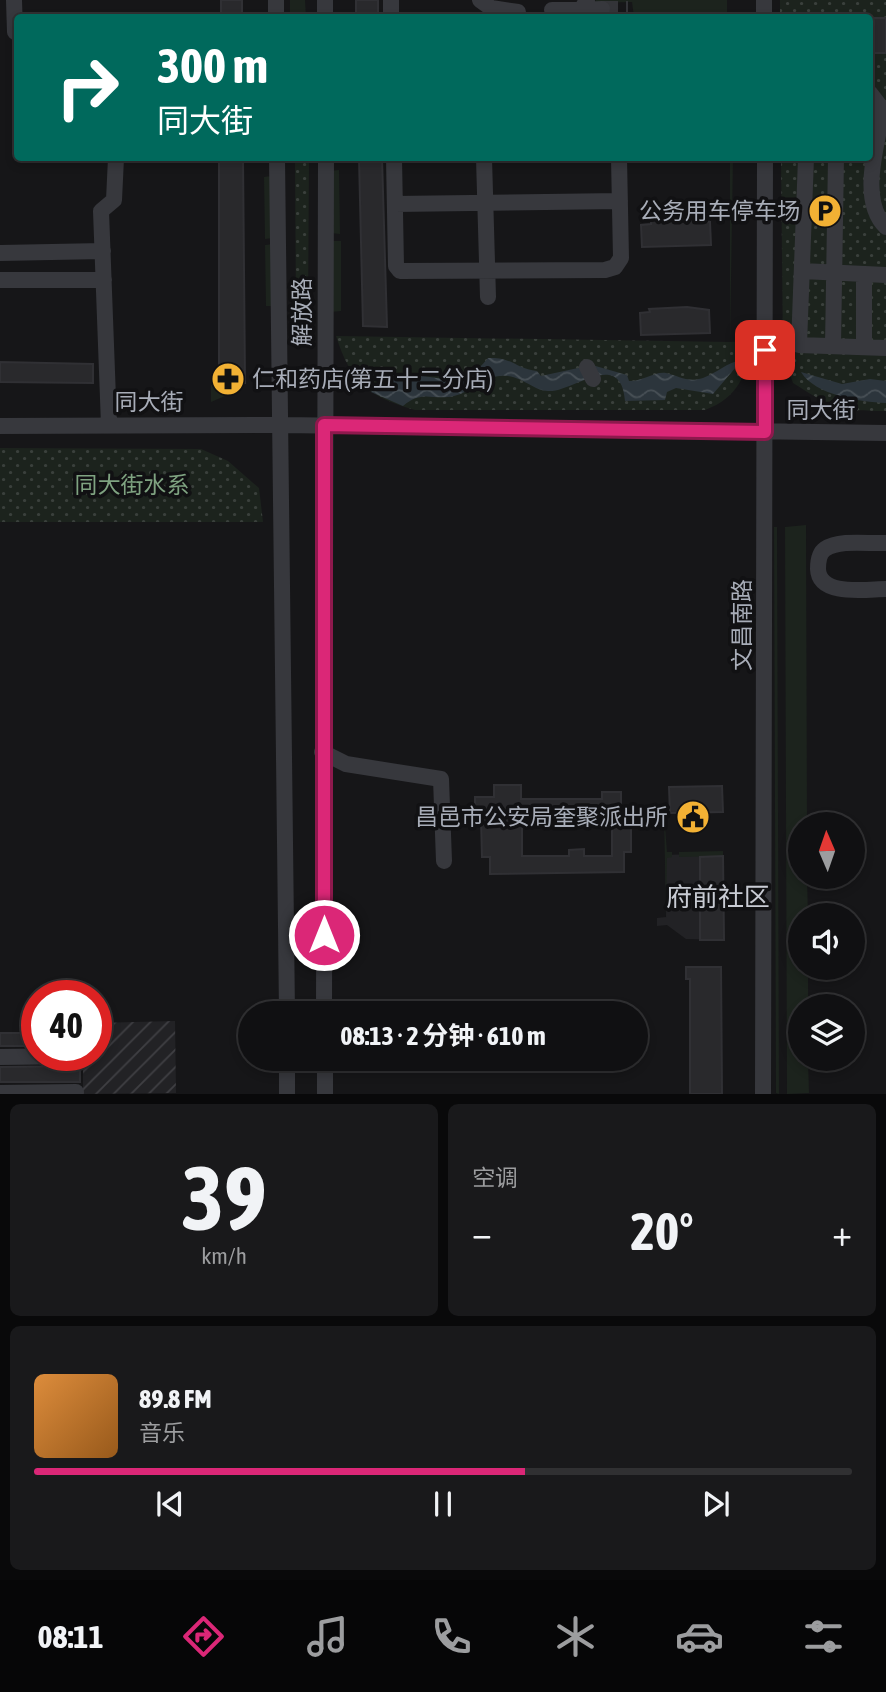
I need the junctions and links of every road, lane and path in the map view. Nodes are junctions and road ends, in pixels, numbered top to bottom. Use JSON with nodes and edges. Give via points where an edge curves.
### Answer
{"nodes":[{"id":1,"x":480,"y":0,"type":"edge"},
{"id":2,"x":584,"y":5,"type":"edge"},
{"id":3,"x":549,"y":9,"type":"edge"},
{"id":4,"x":602,"y":9,"type":"tunnel mouth"},
{"id":5,"x":521,"y":10,"type":"edge"},
{"id":6,"x":873,"y":97,"type":"edge"},
{"id":7,"x":873,"y":150,"type":"edge"},
{"id":8,"x":116,"y":161,"type":"edge"},
{"id":9,"x":277,"y":161,"type":"edge"},
{"id":10,"x":326,"y":161,"type":"edge"},
{"id":11,"x":394,"y":161,"type":"edge"},
{"id":12,"x":484,"y":161,"type":"edge"},
{"id":13,"x":619,"y":161,"type":"edge"},
{"id":14,"x":765,"y":161,"type":"edge"},
{"id":15,"x":806,"y":161,"type":"edge"},
{"id":16,"x":836,"y":161,"type":"edge"},
{"id":17,"x":870,"y":161,"type":"edge"},
{"id":18,"x":620,"y":201,"type":"junction"},
{"id":19,"x":486,"y":202,"type":"junction"},
{"id":20,"x":395,"y":204,"type":"junction"},
{"id":21,"x":886,"y":227,"type":"edge"},
{"id":22,"x":103,"y":251,"type":"junction"},
{"id":23,"x":0,"y":253,"type":"edge"},
{"id":24,"x":488,"y":271,"type":"junction"},
{"id":25,"x":802,"y":271,"type":"junction"},
{"id":26,"x":832,"y":273,"type":"junction"},
{"id":27,"x":864,"y":274,"type":"junction"},
{"id":28,"x":886,"y":275,"type":"edge"},
{"id":29,"x":0,"y":280,"type":"edge"},
{"id":30,"x":104,"y":280,"type":"junction"},
{"id":31,"x":488,"y":297,"type":"dead end"},
{"id":32,"x":833,"y":346,"type":"junction"},
{"id":33,"x":864,"y":347,"type":"junction"},
{"id":34,"x":886,"y":348,"type":"edge"},
{"id":35,"x":109,"y":425,"type":"junction"},
{"id":36,"x":282,"y":425,"type":"junction"},
{"id":37,"x":324,"y":425,"type":"junction"},
{"id":38,"x":0,"y":426,"type":"edge"},
{"id":39,"x":765,"y":432,"type":"junction"},
{"id":40,"x":886,"y":433,"type":"edge"},
{"id":41,"x":886,"y":543,"type":"edge"},
{"id":42,"x":886,"y":589,"type":"edge"},
{"id":43,"x":322,"y":752,"type":"junction"},
{"id":44,"x":444,"y":862,"type":"dead end"},
{"id":45,"x":287,"y":1001,"type":"edge"},
{"id":46,"x":324,"y":1001,"type":"edge"},
{"id":47,"x":0,"y":1057,"type":"edge"},
{"id":48,"x":21,"y":1057,"type":"edge"},
{"id":49,"x":287,"y":1071,"type":"edge"},
{"id":50,"x":325,"y":1071,"type":"edge"},
{"id":51,"x":76,"y":1092,"type":"edge"},
{"id":52,"x":0,"y":1093,"type":"edge"},
{"id":53,"x":287,"y":1094,"type":"edge"},
{"id":54,"x":325,"y":1094,"type":"edge"},
{"id":55,"x":763,"y":1094,"type":"edge"}],
"edges":[{"from":1,"to":5,"type":"street","via":[[491,8]]},
{"from":2,"to":3,"type":"street"},
{"from":2,"to":4,"type":"street"},
{"from":6,"to":7,"type":"street","via":[[883,110]]},
{"from":8,"to":22,"type":"street","via":[[114,200],[101,211]]},
{"from":9,"to":36,"type":"street","name":"解放路"},
{"from":10,"to":37,"type":"street","name":"解放路"},
{"from":11,"to":20,"type":"street"},
{"from":12,"to":19,"type":"street"},
{"from":13,"to":18,"type":"street"},
{"from":14,"to":39,"type":"street","name":"文昌南路"},
{"from":15,"to":25,"type":"street"},
{"from":16,"to":26,"type":"street"},
{"from":17,"to":21,"type":"street","via":[[872,191]]},
{"from":18,"to":19,"type":"street"},
{"from":18,"to":24,"type":"street","via":[[621,258],[614,267]]},
{"from":19,"to":20,"type":"street"},
{"from":19,"to":24,"type":"street"},
{"from":20,"to":24,"type":"street","via":[[396,266],[400,271]]},
{"from":22,"to":23,"type":"street"},
{"from":22,"to":30,"type":"street"},
{"from":24,"to":31,"type":"street"},
{"from":25,"to":26,"type":"street"},
{"from":25,"to":32,"type":"street","via":[[799,345]]},
{"from":26,"to":27,"type":"street"},
{"from":26,"to":32,"type":"street"},
{"from":27,"to":28,"type":"street"},
{"from":27,"to":33,"type":"street"},
{"from":29,"to":30,"type":"street"},
{"from":30,"to":35,"type":"street"},
{"from":32,"to":33,"type":"street"},
{"from":33,"to":34,"type":"street"},
{"from":35,"to":36,"type":"street","name":"同大街"},
{"from":35,"to":38,"type":"street","name":"同大街"},
{"from":36,"to":37,"type":"street","name":"同大街"},
{"from":36,"to":45,"type":"street","name":"解放路"},
{"from":37,"to":39,"type":"street","name":"同大街"},
{"from":37,"to":43,"type":"street","name":"解放路"},
{"from":39,"to":40,"type":"street","name":"同大街"},
{"from":39,"to":55,"type":"street","name":"文昌南路"},
{"from":41,"to":42,"type":"street","via":[[840,544],[825,549],[818,559],[818,574],[826,584],[841,589]]},
{"from":43,"to":44,"type":"street","via":[[346,764],[441,779]]},
{"from":43,"to":46,"type":"street","name":"解放路"},
{"from":47,"to":48,"type":"street"},
{"from":49,"to":53,"type":"street"},
{"from":50,"to":54,"type":"street"},
{"from":51,"to":52,"type":"street"}]}
